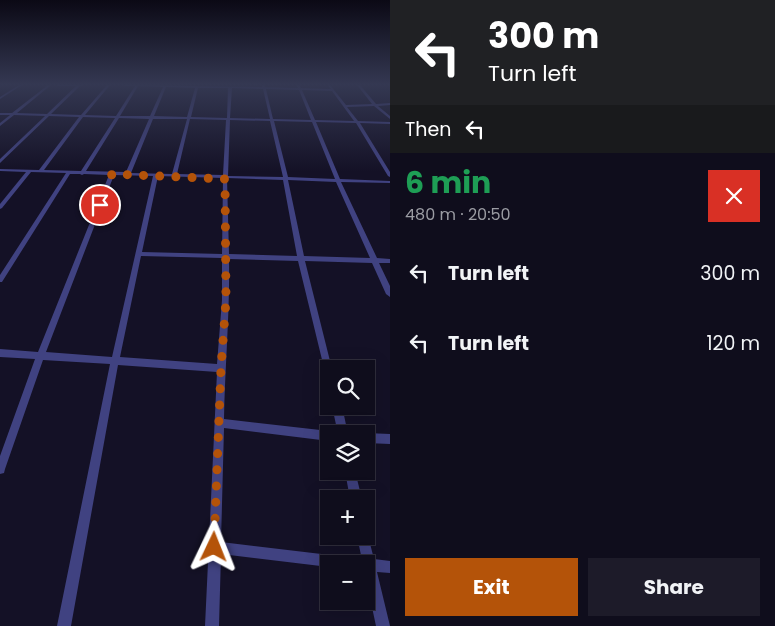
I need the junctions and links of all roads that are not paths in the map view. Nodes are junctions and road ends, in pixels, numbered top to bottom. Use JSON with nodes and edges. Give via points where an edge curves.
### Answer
{"nodes":[{"id":1,"x":12,"y":114,"type":"edge"},
{"id":2,"x":20,"y":114,"type":"edge"},
{"id":3,"x":119,"y":114,"type":"edge"},
{"id":4,"x":154,"y":114,"type":"edge"},
{"id":5,"x":190,"y":114,"type":"edge"},
{"id":6,"x":229,"y":114,"type":"edge"},
{"id":7,"x":270,"y":114,"type":"edge"},
{"id":8,"x":311,"y":114,"type":"edge"},
{"id":9,"x":351,"y":114,"type":"edge"},
{"id":10,"x":48,"y":115,"type":"junction"},
{"id":11,"x":83,"y":116,"type":"junction"},
{"id":12,"x":117,"y":117,"type":"junction"},
{"id":13,"x":152,"y":118,"type":"junction"},
{"id":14,"x":189,"y":118,"type":"junction"},
{"id":15,"x":229,"y":119,"type":"junction"},
{"id":16,"x":271,"y":120,"type":"junction"},
{"id":17,"x":314,"y":121,"type":"junction"},
{"id":18,"x":357,"y":122,"type":"junction"},
{"id":19,"x":390,"y":123,"type":"edge"},
{"id":20,"x":0,"y":125,"type":"edge"},
{"id":21,"x":0,"y":162,"type":"edge"},
{"id":22,"x":0,"y":170,"type":"edge"},
{"id":23,"x":30,"y":172,"type":"junction"},
{"id":24,"x":40,"y":172,"type":"junction"},
{"id":25,"x":68,"y":174,"type":"junction"},
{"id":26,"x":82,"y":174,"type":"junction"},
{"id":27,"x":112,"y":174,"type":"junction"},
{"id":28,"x":128,"y":174,"type":"junction"},
{"id":29,"x":156,"y":175,"type":"junction"},
{"id":30,"x":174,"y":176,"type":"junction"},
{"id":31,"x":390,"y":176,"type":"edge"},
{"id":32,"x":225,"y":179,"type":"junction"},
{"id":33,"x":285,"y":179,"type":"junction"},
{"id":34,"x":338,"y":180,"type":"junction"},
{"id":35,"x":390,"y":182,"type":"edge"},
{"id":36,"x":0,"y":207,"type":"edge"},
{"id":37,"x":138,"y":254,"type":"junction"},
{"id":38,"x":226,"y":256,"type":"junction"},
{"id":39,"x":301,"y":258,"type":"junction"},
{"id":40,"x":375,"y":260,"type":"junction"},
{"id":41,"x":390,"y":261,"type":"edge"},
{"id":42,"x":0,"y":280,"type":"edge"},
{"id":43,"x":390,"y":294,"type":"edge"},
{"id":44,"x":0,"y":353,"type":"edge"},
{"id":45,"x":40,"y":356,"type":"junction"},
{"id":46,"x":115,"y":360,"type":"junction"},
{"id":47,"x":326,"y":360,"type":"edge"},
{"id":48,"x":221,"y":368,"type":"junction"},
{"id":49,"x":219,"y":423,"type":"junction"},
{"id":50,"x":320,"y":435,"type":"edge"},
{"id":51,"x":375,"y":438,"type":"edge"},
{"id":52,"x":390,"y":439,"type":"edge"},
{"id":53,"x":0,"y":469,"type":"edge"},
{"id":54,"x":214,"y":547,"type":"junction"},
{"id":55,"x":320,"y":560,"type":"edge"},
{"id":56,"x":375,"y":566,"type":"edge"},
{"id":57,"x":390,"y":567,"type":"edge"},
{"id":58,"x":375,"y":596,"type":"edge"},
{"id":59,"x":64,"y":626,"type":"edge"},
{"id":60,"x":212,"y":626,"type":"edge"},
{"id":61,"x":383,"y":626,"type":"edge"}],
"edges":[{"from":1,"to":20,"type":"street"},
{"from":2,"to":10,"type":"street"},
{"from":3,"to":12,"type":"street"},
{"from":4,"to":13,"type":"street"},
{"from":5,"to":14,"type":"street"},
{"from":6,"to":15,"type":"street"},
{"from":7,"to":16,"type":"street"},
{"from":8,"to":17,"type":"street"},
{"from":9,"to":18,"type":"street"},
{"from":10,"to":11,"type":"street"},
{"from":10,"to":21,"type":"street"},
{"from":11,"to":12,"type":"street"},
{"from":11,"to":24,"type":"street"},
{"from":12,"to":13,"type":"street"},
{"from":12,"to":26,"type":"street"},
{"from":13,"to":14,"type":"street"},
{"from":13,"to":28,"type":"street"},
{"from":14,"to":15,"type":"street"},
{"from":14,"to":30,"type":"street"},
{"from":15,"to":16,"type":"street"},
{"from":15,"to":32,"type":"street"},
{"from":16,"to":17,"type":"street"},
{"from":16,"to":33,"type":"street"},
{"from":17,"to":18,"type":"street"},
{"from":17,"to":34,"type":"street"},
{"from":18,"to":19,"type":"street"},
{"from":18,"to":31,"type":"street"},
{"from":22,"to":23,"type":"street"},
{"from":23,"to":24,"type":"street"},
{"from":23,"to":36,"type":"street"},
{"from":24,"to":25,"type":"street"},
{"from":25,"to":26,"type":"street"},
{"from":25,"to":42,"type":"street"},
{"from":26,"to":27,"type":"street"},
{"from":27,"to":28,"type":"street"},
{"from":27,"to":45,"type":"street"},
{"from":28,"to":29,"type":"street"},
{"from":29,"to":30,"type":"street"},
{"from":29,"to":37,"type":"street"},
{"from":30,"to":32,"type":"street"},
{"from":32,"to":33,"type":"street"},
{"from":32,"to":38,"type":"street"},
{"from":33,"to":34,"type":"street"},
{"from":33,"to":39,"type":"street"},
{"from":34,"to":35,"type":"street"},
{"from":34,"to":40,"type":"street"},
{"from":37,"to":38,"type":"street"},
{"from":37,"to":46,"type":"street"},
{"from":38,"to":39,"type":"street"},
{"from":38,"to":48,"type":"street"},
{"from":39,"to":40,"type":"street"},
{"from":39,"to":47,"type":"street"},
{"from":40,"to":41,"type":"street"},
{"from":40,"to":43,"type":"street"},
{"from":44,"to":45,"type":"street"},
{"from":45,"to":46,"type":"street"},
{"from":45,"to":53,"type":"street"},
{"from":46,"to":48,"type":"street"},
{"from":46,"to":59,"type":"street"},
{"from":48,"to":49,"type":"street"},
{"from":49,"to":50,"type":"street"},
{"from":49,"to":54,"type":"street"},
{"from":51,"to":52,"type":"street"},
{"from":54,"to":55,"type":"street"},
{"from":54,"to":60,"type":"street"},
{"from":56,"to":57,"type":"street"},
{"from":58,"to":61,"type":"street"}]}
